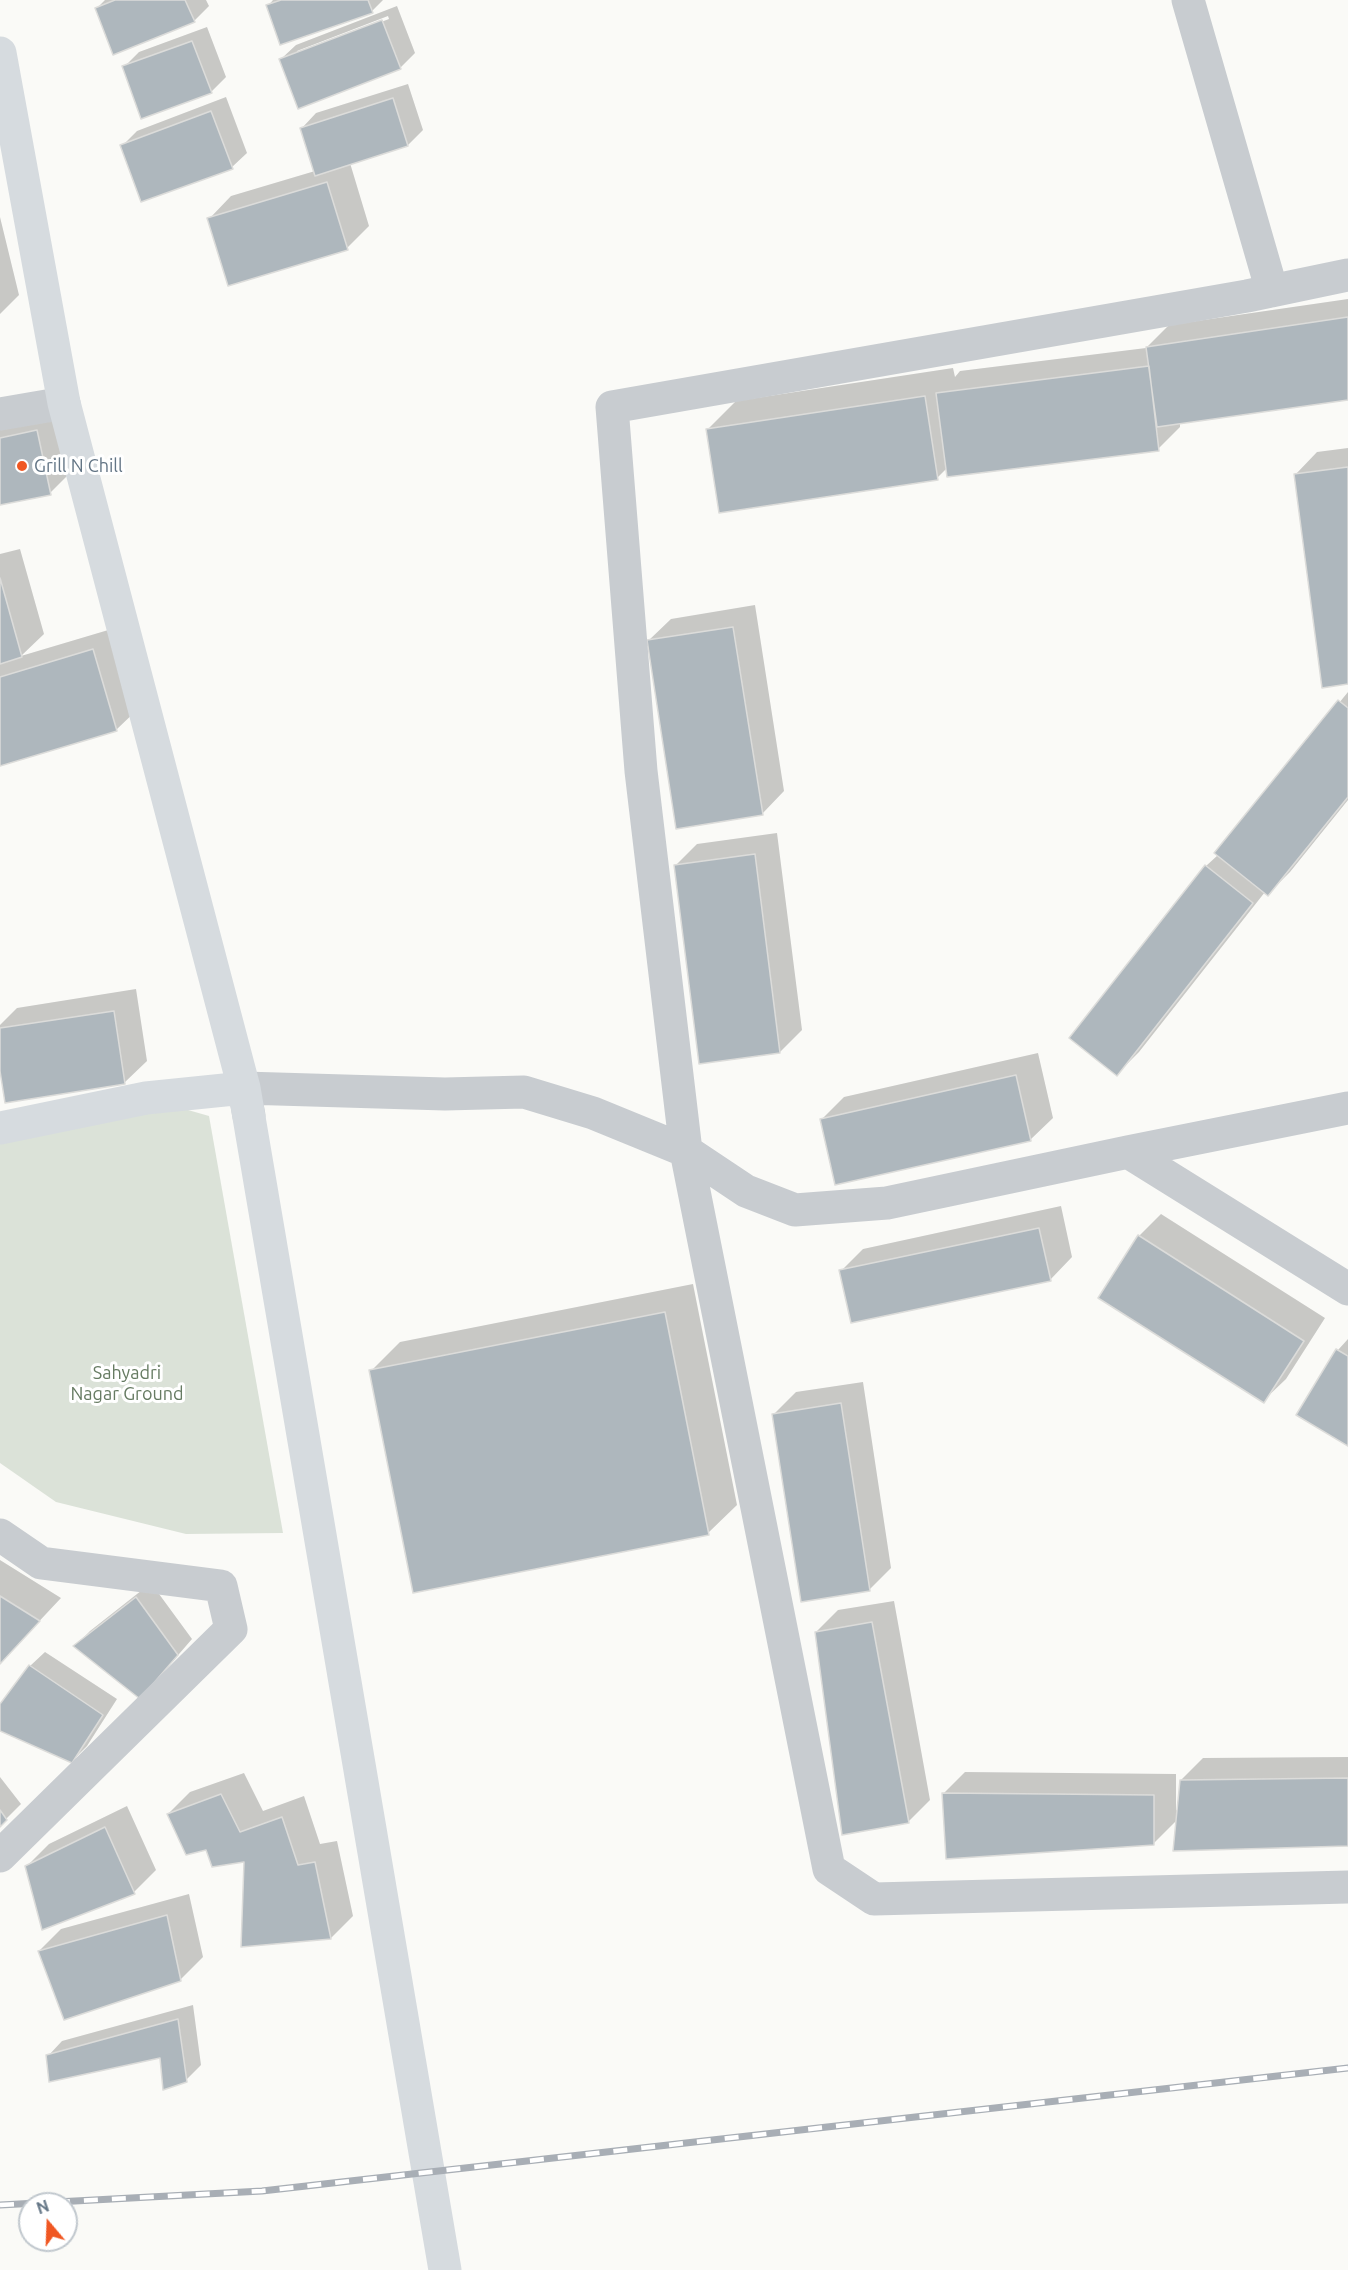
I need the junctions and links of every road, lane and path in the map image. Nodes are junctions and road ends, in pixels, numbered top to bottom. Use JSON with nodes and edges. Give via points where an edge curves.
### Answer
{"nodes":[{"id":1,"x":1188,"y":0,"type":"edge"},
{"id":2,"x":0,"y":53,"type":"edge"},
{"id":3,"x":1348,"y":275,"type":"edge"},
{"id":4,"x":1272,"y":291,"type":"junction"},
{"id":5,"x":64,"y":403,"type":"junction"},
{"id":6,"x":0,"y":414,"type":"edge"},
{"id":7,"x":244,"y":1088,"type":"junction"},
{"id":8,"x":1348,"y":1108,"type":"edge"},
{"id":9,"x":0,"y":1128,"type":"edge"},
{"id":10,"x":686,"y":1151,"type":"junction"},
{"id":11,"x":1128,"y":1152,"type":"junction"},
{"id":12,"x":1348,"y":1289,"type":"edge"},
{"id":13,"x":0,"y":1535,"type":"edge"},
{"id":14,"x":0,"y":1857,"type":"edge"},
{"id":15,"x":1348,"y":1887,"type":"edge"},
{"id":16,"x":443,"y":2263,"type":"edge"}],
"edges":[{"from":1,"to":4,"type":"street"},
{"from":2,"to":5,"type":"main road"},
{"from":3,"to":4,"type":"street"},
{"from":4,"to":10,"type":"street","via":[[612,407],[641,771]]},
{"from":5,"to":6,"type":"street"},
{"from":5,"to":7,"type":"main road"},
{"from":7,"to":9,"type":"main road","via":[[146,1098]]},
{"from":7,"to":10,"type":"street","via":[[445,1094],[524,1092],[593,1113]]},
{"from":7,"to":16,"type":"main road"},
{"from":8,"to":11,"type":"street"},
{"from":10,"to":11,"type":"street","via":[[746,1191],[795,1210],[886,1203]]},
{"from":10,"to":15,"type":"street","via":[[830,1869],[874,1899]]},
{"from":11,"to":12,"type":"street"},
{"from":13,"to":14,"type":"street","via":[[41,1563],[221,1586],[231,1629]]}]}
